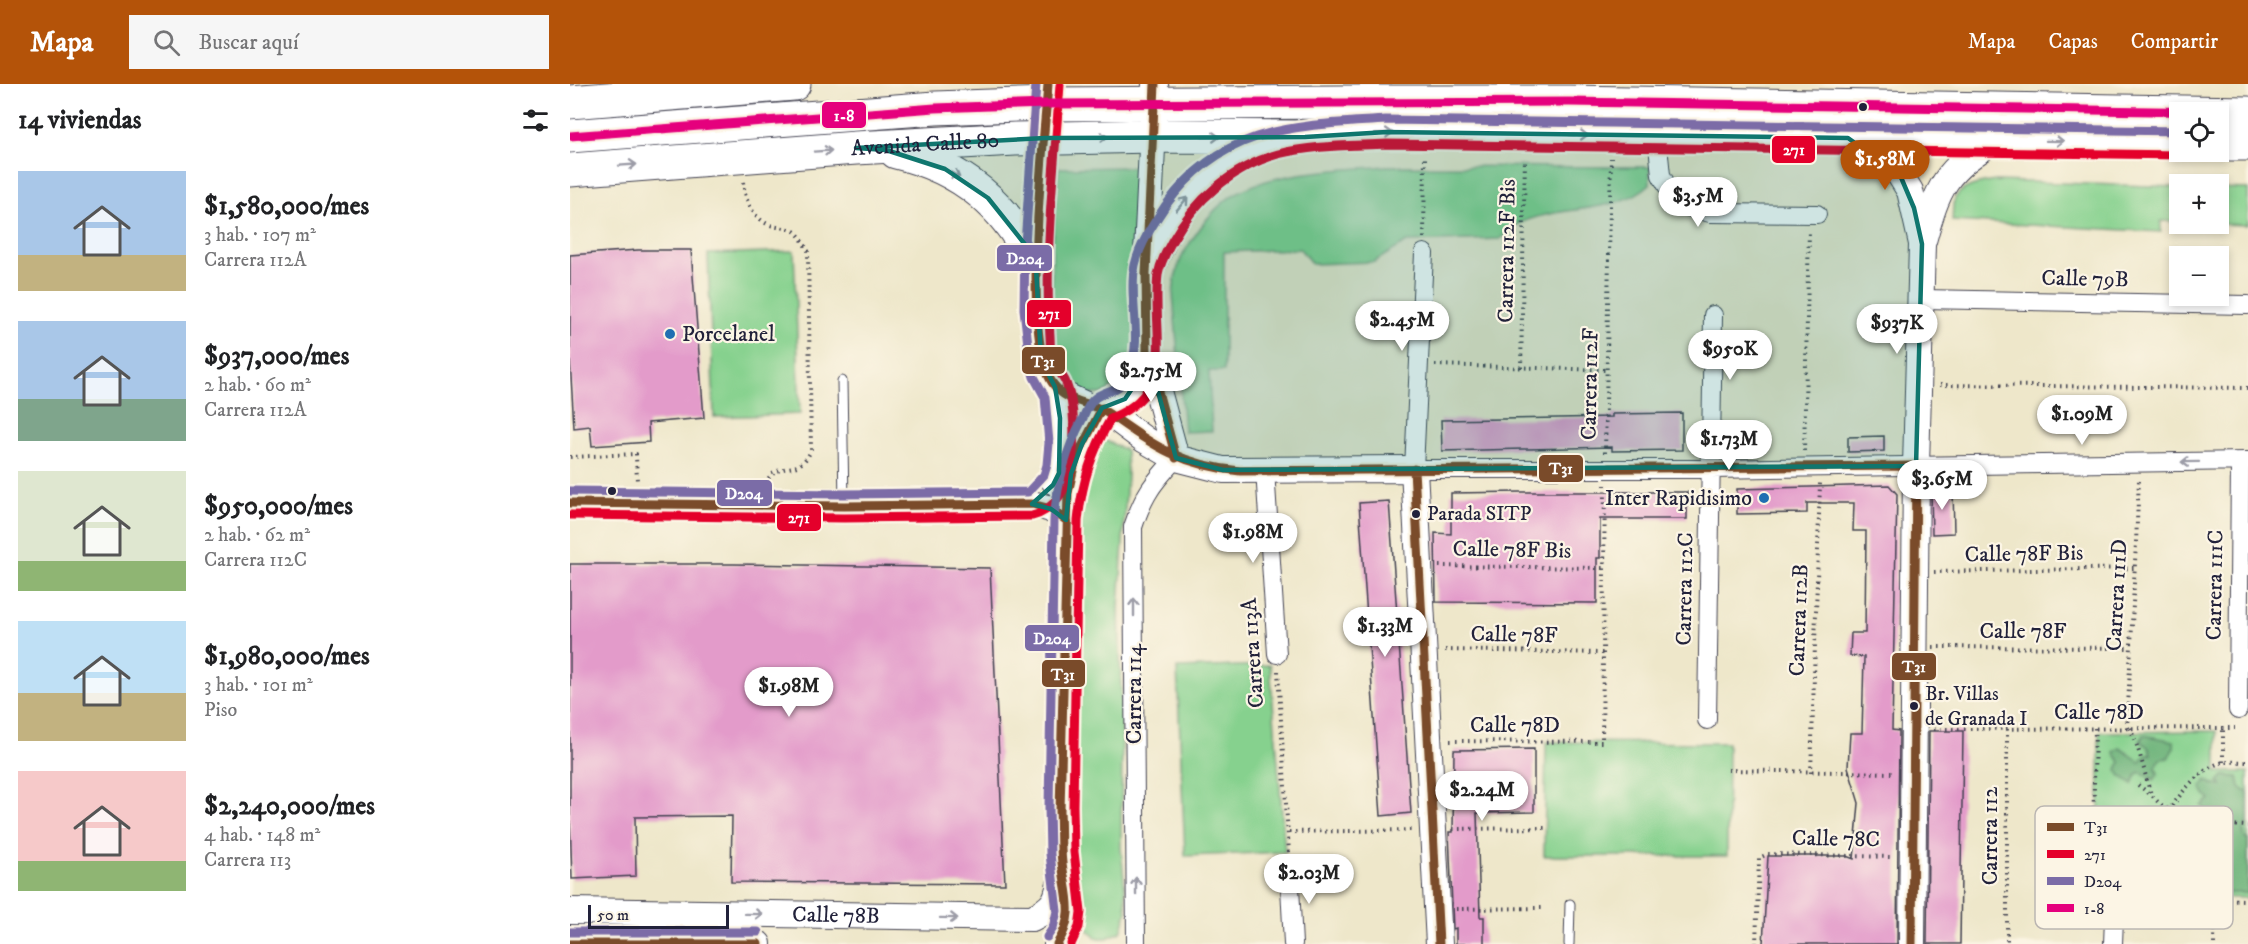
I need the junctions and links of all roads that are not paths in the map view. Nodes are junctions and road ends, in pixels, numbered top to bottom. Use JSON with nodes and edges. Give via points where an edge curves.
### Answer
{"nodes":[{"id":1,"x":794,"y":84,"type":"edge"},
{"id":2,"x":1048,"y":94,"type":"edge"},
{"id":3,"x":1155,"y":94,"type":"edge"},
{"id":4,"x":570,"y":102,"type":"edge"},
{"id":5,"x":2248,"y":113,"type":"edge"},
{"id":6,"x":570,"y":136,"type":"edge"},
{"id":7,"x":1153,"y":136,"type":"junction"},
{"id":8,"x":1657,"y":136,"type":"junction"},
{"id":9,"x":1045,"y":138,"type":"junction"},
{"id":10,"x":1305,"y":138,"type":"junction"},
{"id":11,"x":1848,"y":138,"type":"junction"},
{"id":12,"x":1996,"y":140,"type":"junction"},
{"id":13,"x":2169,"y":143,"type":"edge"},
{"id":14,"x":2229,"y":144,"type":"edge"},
{"id":15,"x":2248,"y":144,"type":"edge"},
{"id":16,"x":855,"y":148,"type":"junction"},
{"id":17,"x":570,"y":170,"type":"edge"},
{"id":18,"x":1813,"y":214,"type":"road end"},
{"id":19,"x":1922,"y":244,"type":"junction"},
{"id":20,"x":1424,"y":253,"type":"road end"},
{"id":21,"x":1036,"y":267,"type":"junction"},
{"id":22,"x":1146,"y":274,"type":"junction"},
{"id":23,"x":1922,"y":299,"type":"junction"},
{"id":24,"x":2248,"y":305,"type":"edge"},
{"id":25,"x":1713,"y":315,"type":"dead end"},
{"id":26,"x":1147,"y":351,"type":"junction"},
{"id":27,"x":842,"y":381,"type":"dead end"},
{"id":28,"x":1055,"y":387,"type":"junction"},
{"id":29,"x":1102,"y":408,"type":"junction"},
{"id":30,"x":1176,"y":458,"type":"junction"},
{"id":31,"x":2244,"y":461,"type":"edge"},
{"id":32,"x":1916,"y":466,"type":"junction"},
{"id":33,"x":1414,"y":469,"type":"junction"},
{"id":34,"x":1711,"y":469,"type":"junction"},
{"id":35,"x":1265,"y":470,"type":"junction"},
{"id":36,"x":570,"y":503,"type":"edge"},
{"id":37,"x":1032,"y":504,"type":"junction"},
{"id":38,"x":844,"y":506,"type":"junction"},
{"id":39,"x":1066,"y":520,"type":"junction"},
{"id":40,"x":1277,"y":654,"type":"road end"},
{"id":41,"x":2238,"y":710,"type":"dead end"},
{"id":42,"x":1707,"y":720,"type":"dead end"},
{"id":43,"x":1062,"y":863,"type":"junction"},
{"id":44,"x":1289,"y":868,"type":"dead end"},
{"id":45,"x":1570,"y":904,"type":"dead end"},
{"id":46,"x":570,"y":911,"type":"edge"},
{"id":47,"x":2114,"y":929,"type":"edge"},
{"id":48,"x":1065,"y":940,"type":"edge"},
{"id":49,"x":570,"y":944,"type":"edge"},
{"id":50,"x":758,"y":944,"type":"edge"},
{"id":51,"x":1136,"y":944,"type":"edge"},
{"id":52,"x":1293,"y":944,"type":"edge"},
{"id":53,"x":1439,"y":944,"type":"edge"},
{"id":54,"x":1569,"y":944,"type":"edge"},
{"id":55,"x":1912,"y":944,"type":"edge"},
{"id":56,"x":2113,"y":944,"type":"edge"}],
"edges":[{"from":1,"to":4,"type":"highway"},
{"from":2,"to":3,"type":"highway","name":"Avenida Calle 80"},
{"from":2,"to":6,"type":"highway","name":"Avenida Calle 80","via":[[935,108]]},
{"from":2,"to":9,"type":"street"},
{"from":3,"to":5,"type":"highway","name":"Avenida Calle 80"},
{"from":3,"to":7,"type":"street"},
{"from":9,"to":7,"type":"highway","name":"Avenida Calle 80","one_way":true},
{"from":7,"to":10,"type":"highway","name":"Avenida Calle 80","one_way":true},
{"from":7,"to":22,"type":"street"},
{"from":10,"to":8,"type":"highway","name":"Avenida Calle 80","one_way":true,"via":[[1387,132]]},
{"from":8,"to":11,"type":"highway","name":"Avenida Calle 80"},
{"from":8,"to":18,"type":"street","via":[[1661,176],[1671,193],[1689,207],[1710,213]]},
{"from":9,"to":16,"type":"highway","name":"Avenida Calle 80"},
{"from":9,"to":21,"type":"street"},
{"from":22,"to":10,"type":"highway","one_way":true,"via":[[1165,227],[1196,188],[1243,155],[1273,143]]},
{"from":11,"to":12,"type":"highway","name":"Avenida Calle 80"},
{"from":11,"to":19,"type":"street","via":[[1900,175],[1910,191]]},
{"from":12,"to":13,"type":"highway","name":"Avenida Calle 80","one_way":true},
{"from":12,"to":19,"type":"street","via":[[1949,175],[1939,192]]},
{"from":14,"to":15,"type":"highway"},
{"from":17,"to":16,"type":"highway","name":"Avenida Calle 80","one_way":true},
{"from":16,"to":21,"type":"highway","one_way":true,"via":[[917,157],[972,185],[1003,213]]},
{"from":19,"to":23,"type":"street"},
{"from":20,"to":33,"type":"street"},
{"from":21,"to":28,"type":"street","via":[[1041,360]]},
{"from":22,"to":26,"type":"street"},
{"from":23,"to":24,"type":"street","name":"Calle 79B"},
{"from":23,"to":32,"type":"street"},
{"from":25,"to":34,"type":"street","name":"Carrera 112C"},
{"from":26,"to":29,"type":"street","via":[[1146,364],[1133,391],[1118,403]]},
{"from":26,"to":30,"type":"street"},
{"from":27,"to":38,"type":"lane"},
{"from":28,"to":29,"type":"street","via":[[1075,401]]},
{"from":28,"to":37,"type":"street","via":[[1060,417],[1059,473],[1045,495]]},
{"from":29,"to":30,"type":"street"},
{"from":29,"to":39,"type":"street","via":[[1076,458]]},
{"from":30,"to":35,"type":"street","via":[[1223,470]]},
{"from":51,"to":30,"type":"street","name":"Carrera 114","one_way":true,"via":[[1133,526],[1151,486]]},
{"from":31,"to":32,"type":"street","one_way":true},
{"from":31,"to":41,"type":"street","name":"Carrera 111C"},
{"from":32,"to":34,"type":"street"},
{"from":32,"to":55,"type":"street"},
{"from":33,"to":34,"type":"street"},
{"from":33,"to":35,"type":"street"},
{"from":33,"to":53,"type":"street"},
{"from":34,"to":42,"type":"street","name":"Carrera 112C"},
{"from":35,"to":40,"type":"street","name":"Carrera 113A"},
{"from":36,"to":38,"type":"street"},
{"from":37,"to":38,"type":"street"},
{"from":37,"to":39,"type":"street","via":[[1051,508]]},
{"from":39,"to":43,"type":"street"},
{"from":46,"to":43,"type":"street","name":"Calle 78B","one_way":true,"via":[[1032,918],[1054,905]]},
{"from":43,"to":48,"type":"street","via":[[1070,898]]},
{"from":44,"to":52,"type":"street"},
{"from":45,"to":54,"type":"lane"},
{"from":47,"to":56,"type":"street"},
{"from":49,"to":50,"type":"street"}]}
